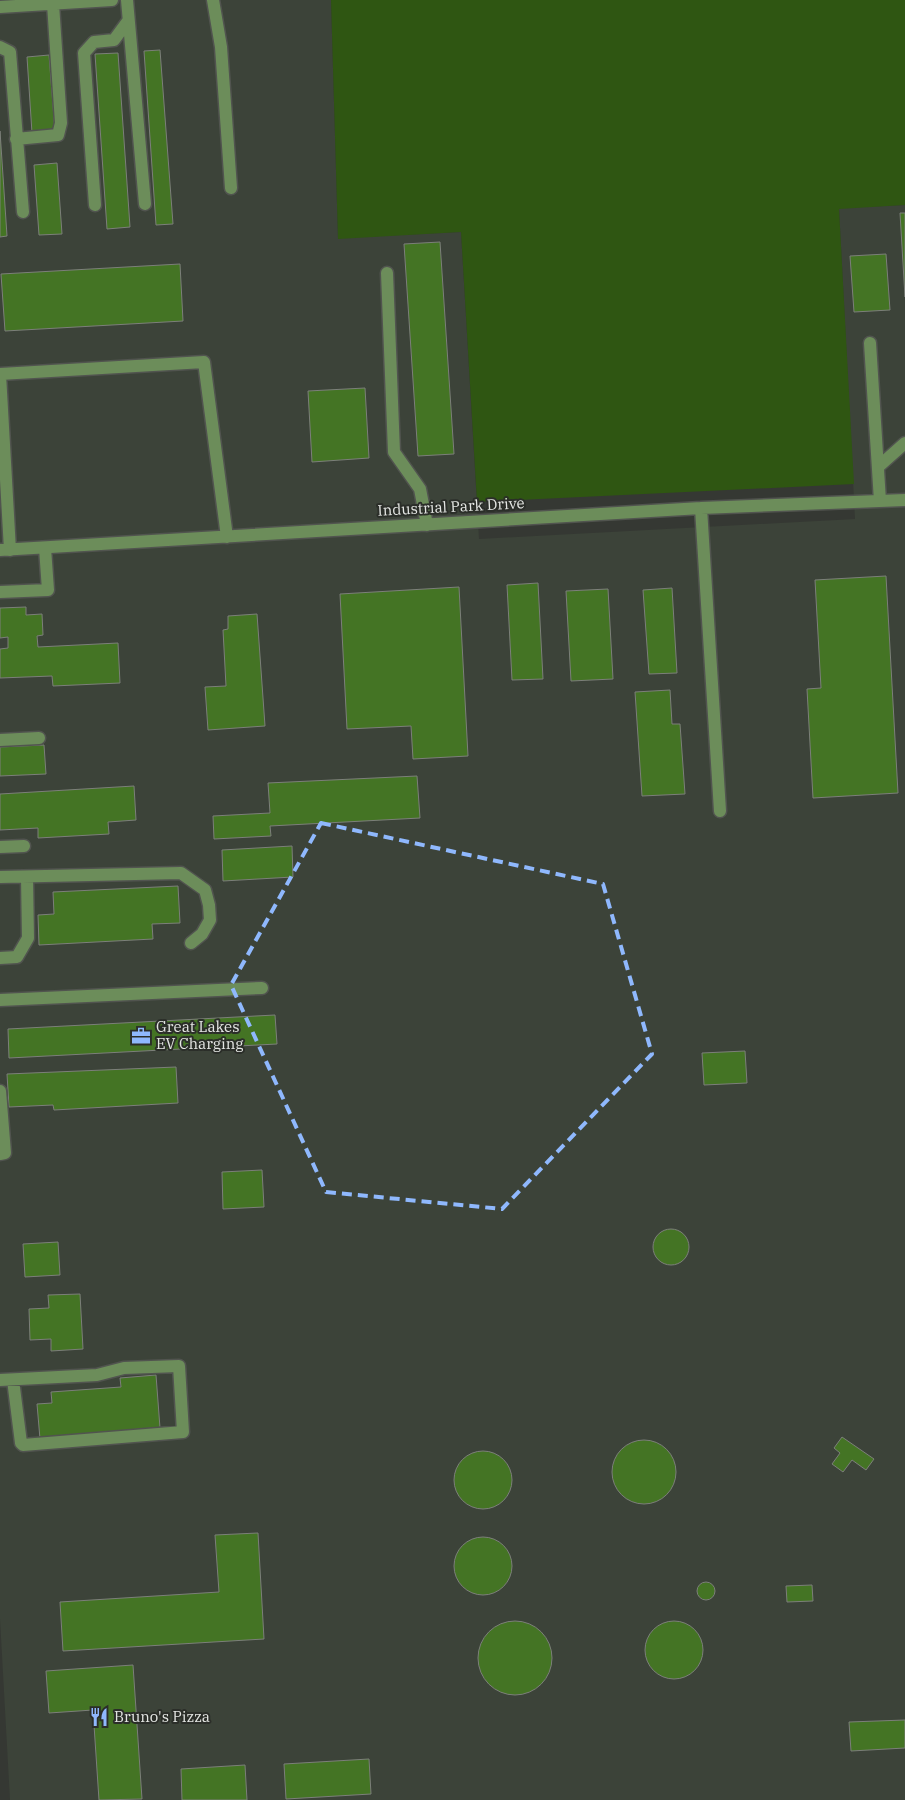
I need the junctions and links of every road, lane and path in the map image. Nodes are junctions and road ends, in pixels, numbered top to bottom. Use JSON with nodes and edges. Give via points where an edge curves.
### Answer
{"nodes":[{"id":1,"x":112,"y":0,"type":"edge"},
{"id":2,"x":127,"y":0,"type":"edge"},
{"id":3,"x":213,"y":0,"type":"edge"},
{"id":4,"x":49,"y":3,"type":"edge"},
{"id":5,"x":0,"y":7,"type":"edge"},
{"id":6,"x":128,"y":21,"type":"junction"},
{"id":7,"x":0,"y":47,"type":"edge"},
{"id":8,"x":16,"y":139,"type":"junction"},
{"id":9,"x":231,"y":188,"type":"dead end"},
{"id":10,"x":145,"y":204,"type":"dead end"},
{"id":11,"x":95,"y":205,"type":"dead end"},
{"id":12,"x":23,"y":212,"type":"dead end"},
{"id":13,"x":386,"y":273,"type":"dead end"},
{"id":14,"x":870,"y":343,"type":"dead end"},
{"id":15,"x":905,"y":443,"type":"edge"},
{"id":16,"x":878,"y":467,"type":"junction"},
{"id":17,"x":905,"y":500,"type":"edge"},
{"id":18,"x":880,"y":501,"type":"junction"},
{"id":19,"x":701,"y":508,"type":"junction"},
{"id":20,"x":427,"y":525,"type":"junction"},
{"id":21,"x":227,"y":537,"type":"junction"},
{"id":22,"x":45,"y":548,"type":"junction"},
{"id":23,"x":5,"y":550,"type":"edge"},
{"id":24,"x":0,"y":592,"type":"edge"},
{"id":25,"x":39,"y":738,"type":"dead end"},
{"id":26,"x":0,"y":740,"type":"edge"},
{"id":27,"x":720,"y":811,"type":"dead end"},
{"id":28,"x":24,"y":846,"type":"dead end"},
{"id":29,"x":0,"y":847,"type":"edge"},
{"id":30,"x":0,"y":877,"type":"edge"},
{"id":31,"x":27,"y":877,"type":"junction"},
{"id":32,"x":191,"y":943,"type":"dead end"},
{"id":33,"x":0,"y":958,"type":"edge"},
{"id":34,"x":262,"y":988,"type":"dead end"},
{"id":35,"x":0,"y":1000,"type":"edge"},
{"id":36,"x":0,"y":1091,"type":"edge"},
{"id":37,"x":0,"y":1154,"type":"edge"},
{"id":38,"x":6,"y":1380,"type":"edge"}],
"edges":[{"from":1,"to":4,"type":"street"},
{"from":2,"to":6,"type":"street"},
{"from":3,"to":9,"type":"street","via":[[221,47]]},
{"from":4,"to":5,"type":"street"},
{"from":4,"to":8,"type":"street","via":[[61,124],[58,136]]},
{"from":6,"to":10,"type":"street"},
{"from":6,"to":11,"type":"street","via":[[114,40],[94,42],[84,53]]},
{"from":7,"to":8,"type":"street","via":[[10,52]]},
{"from":8,"to":12,"type":"street"},
{"from":13,"to":20,"type":"street","via":[[394,452],[420,489]]},
{"from":14,"to":16,"type":"street"},
{"from":15,"to":16,"type":"street"},
{"from":16,"to":18,"type":"street"},
{"from":17,"to":18,"type":"street","name":"Industrial Park Drive"},
{"from":18,"to":19,"type":"street","name":"Industrial Park Drive"},
{"from":19,"to":20,"type":"street","name":"Industrial Park Drive"},
{"from":19,"to":27,"type":"street"},
{"from":20,"to":21,"type":"street","name":"Industrial Park Drive"},
{"from":21,"to":22,"type":"street","name":"Industrial Park Drive"},
{"from":21,"to":23,"type":"street","via":[[204,362],[10,373],[0,374]]},
{"from":22,"to":23,"type":"street","name":"Industrial Park Drive"},
{"from":22,"to":24,"type":"street","via":[[48,590]]},
{"from":25,"to":26,"type":"street"},
{"from":28,"to":29,"type":"street"},
{"from":30,"to":31,"type":"street"},
{"from":31,"to":32,"type":"street","via":[[181,873],[205,890],[210,905],[210,920],[202,934]]},
{"from":31,"to":33,"type":"street","via":[[28,938],[16,957]]},
{"from":34,"to":35,"type":"street"},
{"from":36,"to":37,"type":"street","via":[[5,1153]]},
{"from":38,"to":38,"type":"street","via":[[179,1366],[183,1432],[22,1444]]}]}
